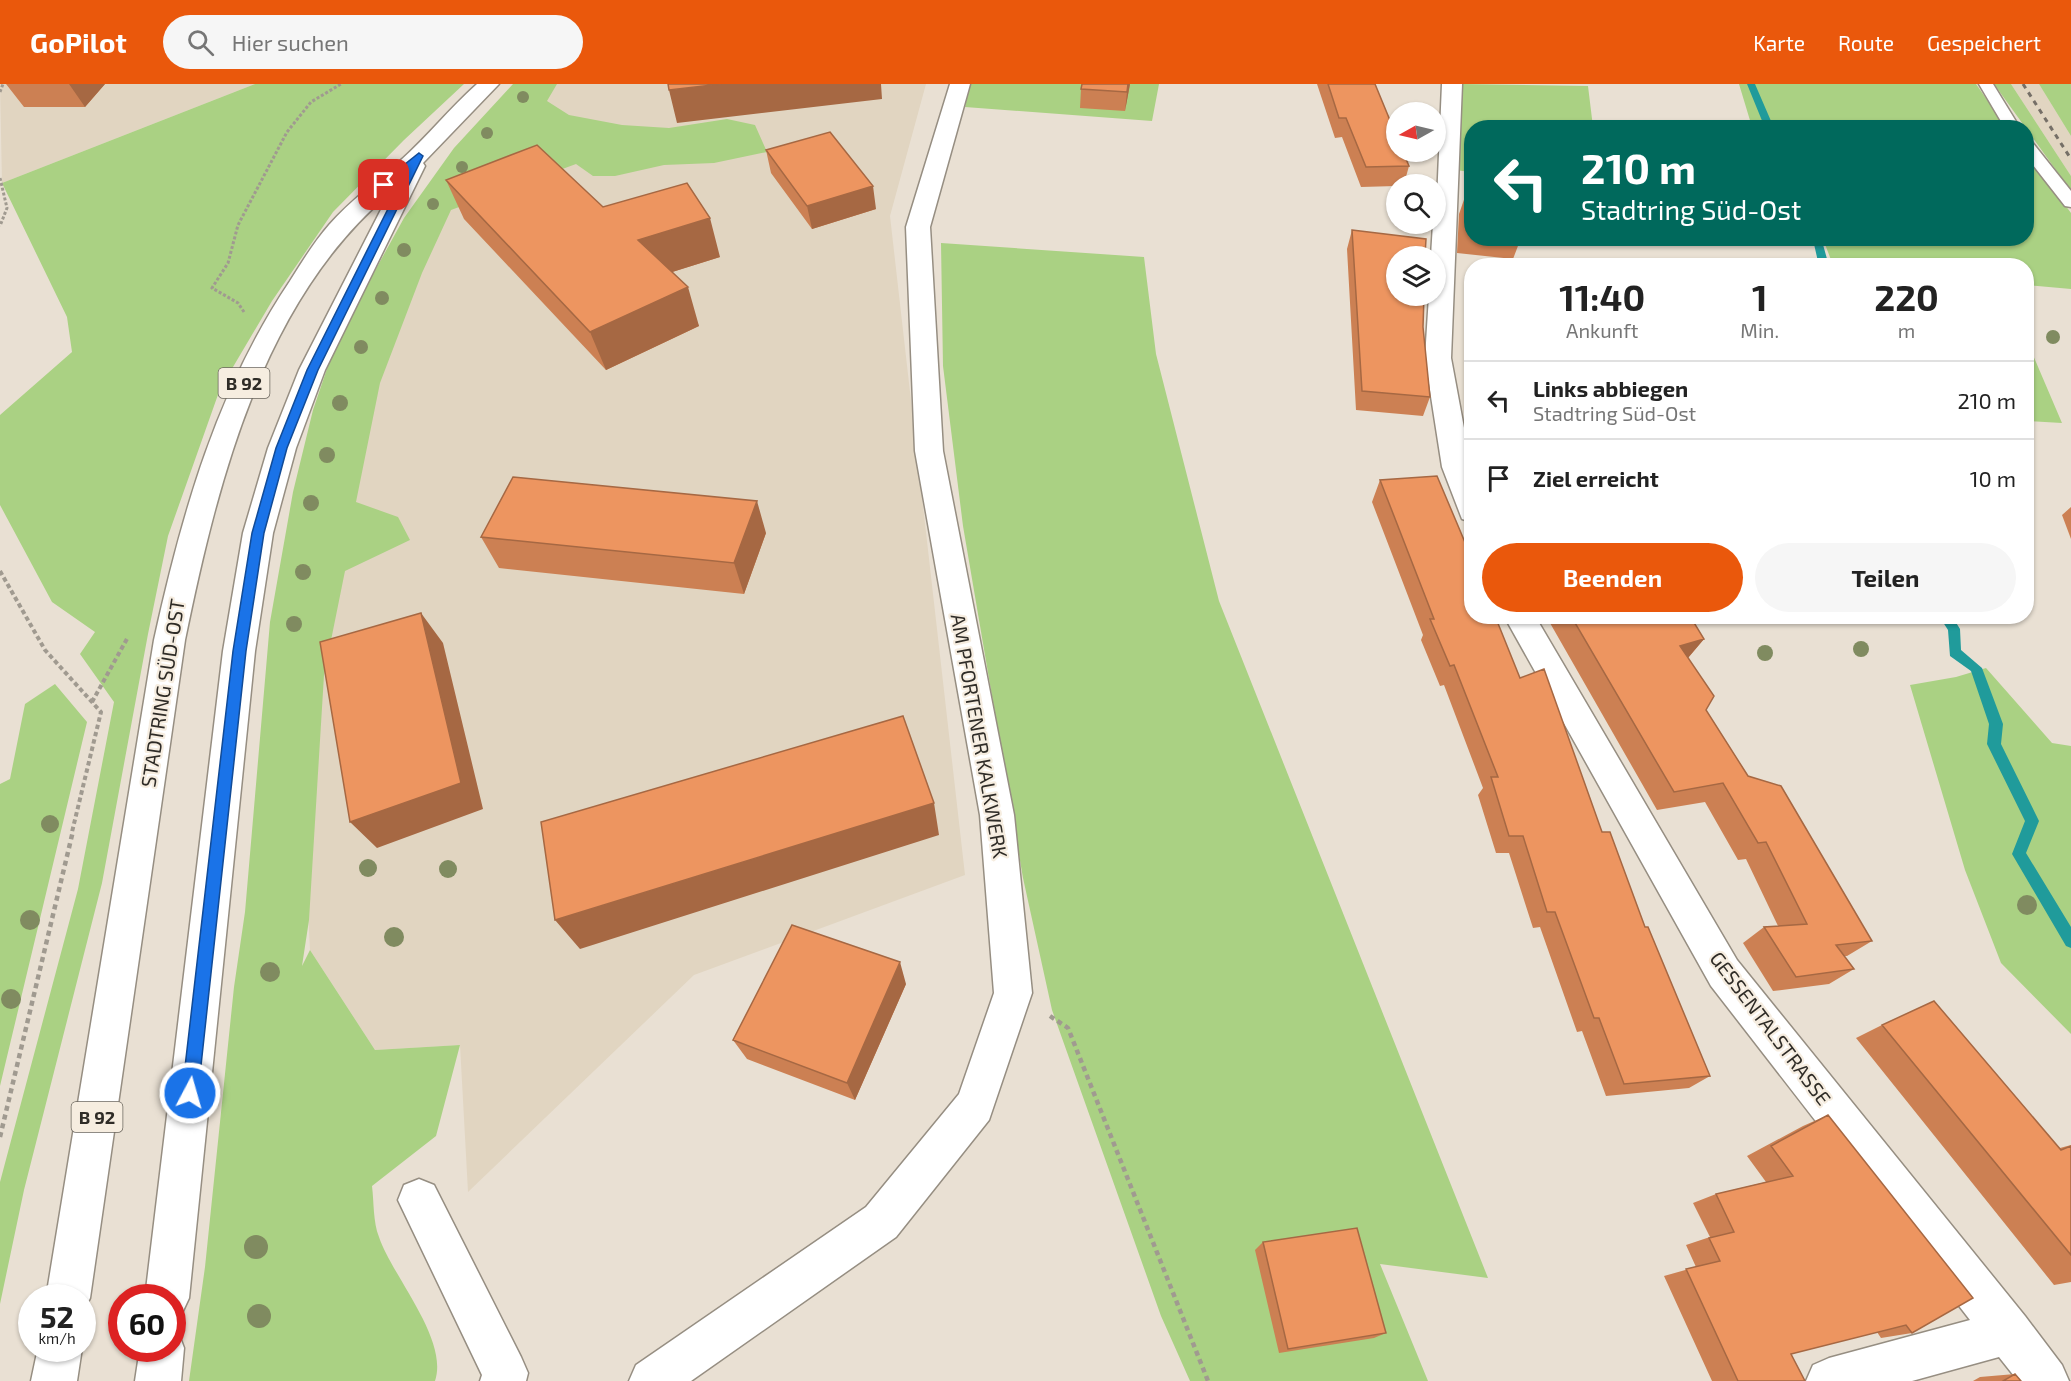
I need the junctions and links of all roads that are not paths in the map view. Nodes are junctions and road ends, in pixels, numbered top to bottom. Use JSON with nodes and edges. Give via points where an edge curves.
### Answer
{"nodes":[{"id":1,"x":489,"y":84,"type":"edge"},
{"id":2,"x":960,"y":84,"type":"edge"},
{"id":3,"x":1452,"y":84,"type":"edge"},
{"id":4,"x":1986,"y":84,"type":"edge"},
{"id":5,"x":2008,"y":120,"type":"edge"},
{"id":6,"x":2034,"y":155,"type":"edge"},
{"id":7,"x":419,"y":156,"type":"junction"},
{"id":8,"x":2071,"y":202,"type":"edge"},
{"id":9,"x":1464,"y":490,"type":"edge"},
{"id":10,"x":1524,"y":624,"type":"edge"},
{"id":11,"x":419,"y":1200,"type":"dead end"},
{"id":12,"x":70,"y":1284,"type":"edge"},
{"id":13,"x":169,"y":1284,"type":"edge"},
{"id":14,"x":2009,"y":1332,"type":"junction"},
{"id":15,"x":57,"y":1362,"type":"edge"},
{"id":16,"x":160,"y":1362,"type":"edge"},
{"id":17,"x":54,"y":1381,"type":"edge"},
{"id":18,"x":158,"y":1381,"type":"edge"},
{"id":19,"x":503,"y":1381,"type":"edge"},
{"id":20,"x":652,"y":1381,"type":"edge"},
{"id":21,"x":1829,"y":1381,"type":"edge"},
{"id":22,"x":2046,"y":1381,"type":"edge"}],
"edges":[{"from":1,"to":7,"type":"street","name":"STADTRING SÜD-OST","number":"B 92"},
{"from":2,"to":20,"type":"street","name":"AM PFORTENER KALKWERK","via":[[918,227],[929,451],[997,815],[1013,993],[975,1106],[880,1222]]},
{"from":3,"to":9,"type":"street","via":[[1438,358],[1456,467]]},
{"from":4,"to":5,"type":"lane"},
{"from":6,"to":8,"type":"lane"},
{"from":7,"to":12,"type":"street","name":"STADTRING SÜD-OST","number":"B 92","via":[[328,239],[244,382],[214,458],[190,537],[165,661]]},
{"from":7,"to":13,"type":"street","name":"STADTRING SÜD-OST","number":"B 92","via":[[312,370],[282,448],[258,533],[239,651]]},
{"from":10,"to":14,"type":"street","name":"GESSENTALSTRASSE","via":[[1724,973]]},
{"from":11,"to":19,"type":"street","via":[[505,1373]]},
{"from":14,"to":21,"type":"street"},
{"from":14,"to":22,"type":"street","name":"GESSENTALSTRASSE"},
{"from":15,"to":17,"type":"street"},
{"from":16,"to":18,"type":"street"}]}
